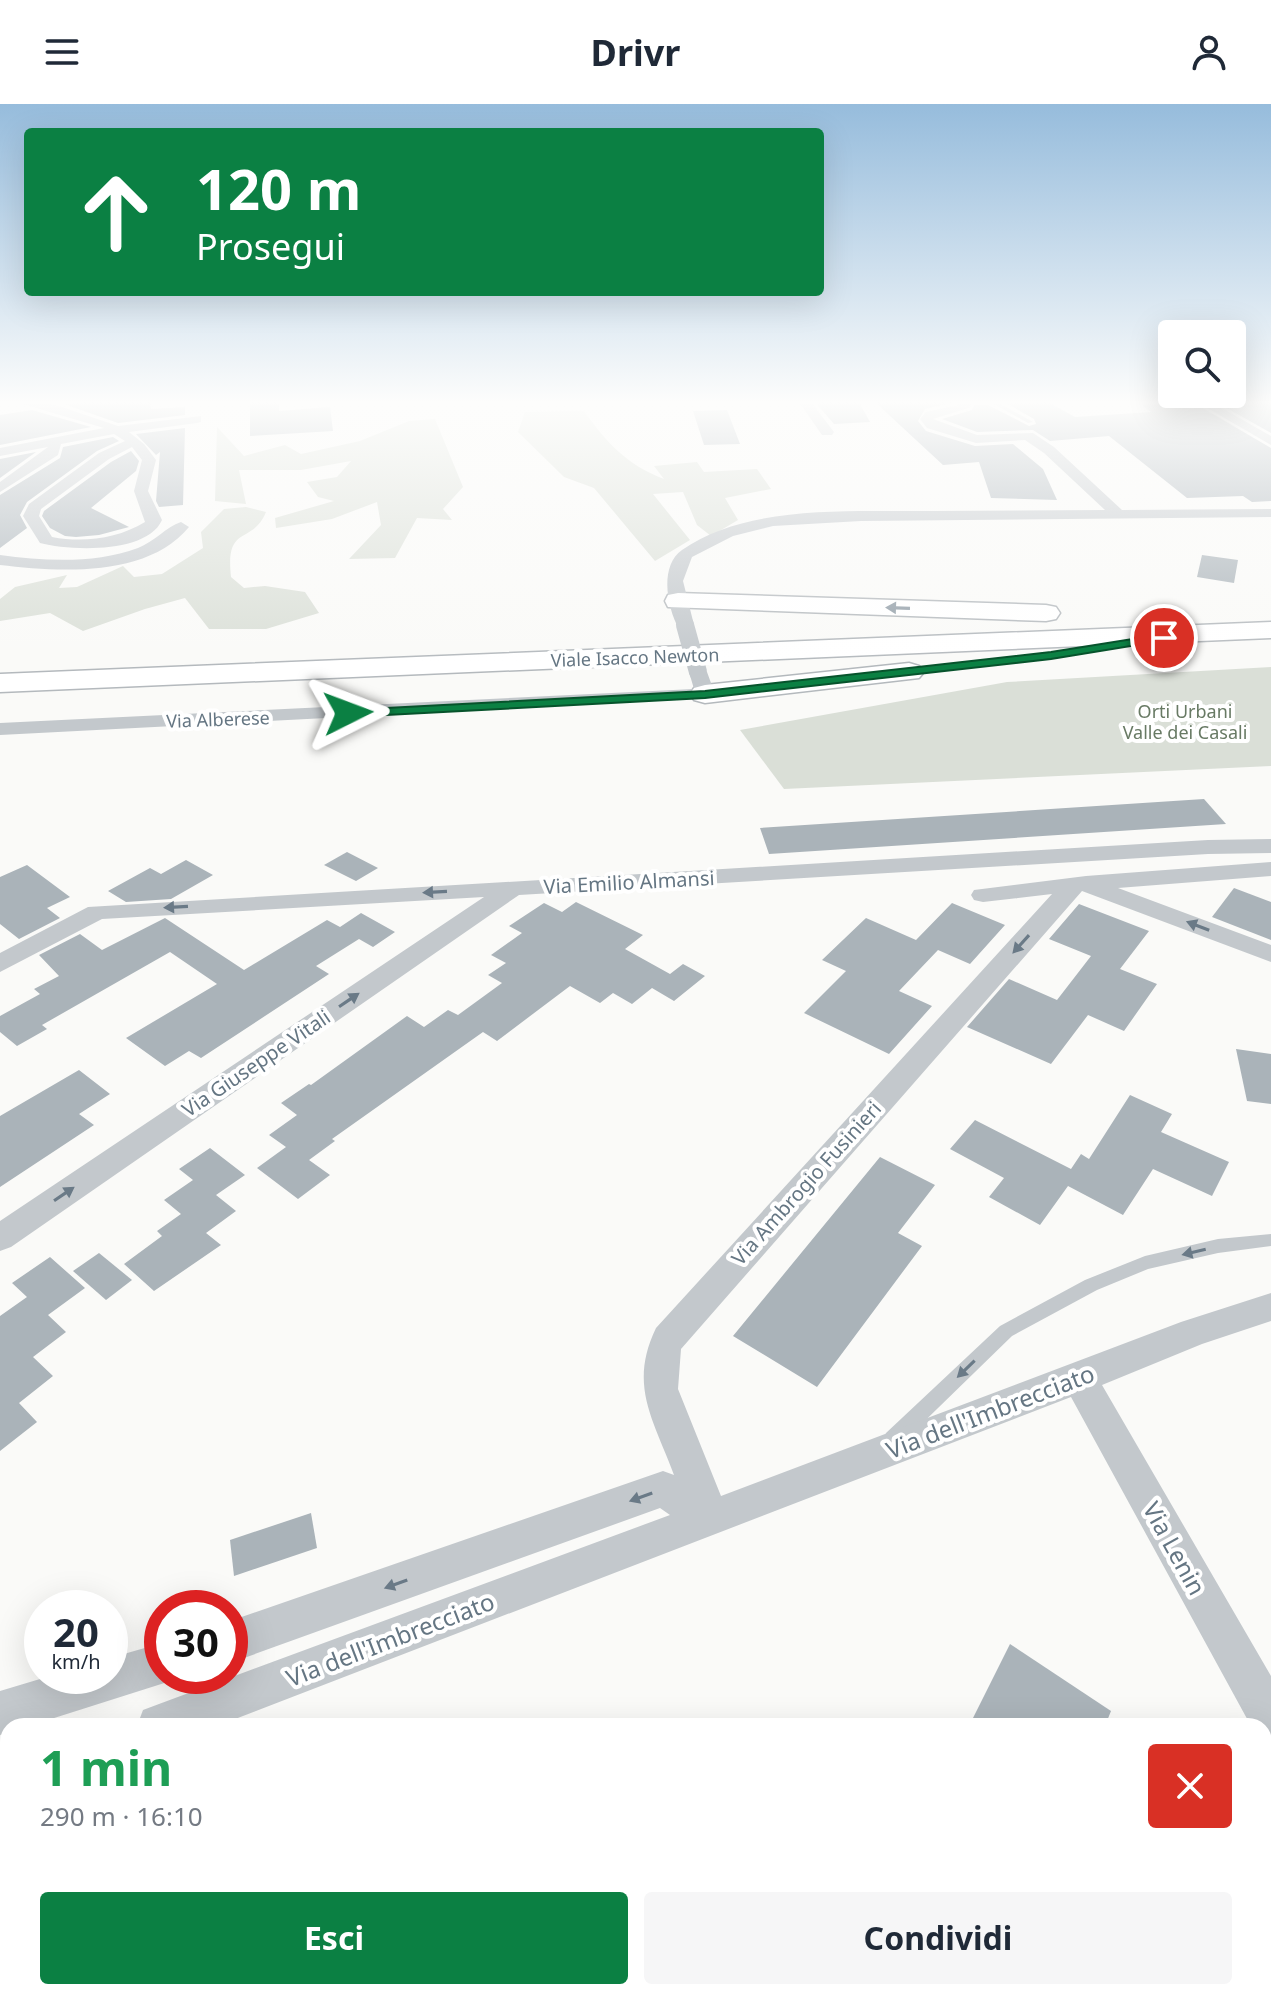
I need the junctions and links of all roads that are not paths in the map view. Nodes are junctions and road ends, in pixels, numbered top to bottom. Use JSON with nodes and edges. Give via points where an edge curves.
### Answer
{"nodes":[{"id":1,"x":57,"y":490,"type":"edge"},
{"id":2,"x":141,"y":490,"type":"edge"},
{"id":3,"x":1093,"y":490,"type":"edge"},
{"id":4,"x":1271,"y":513,"type":"edge"},
{"id":5,"x":1118,"y":514,"type":"junction"},
{"id":6,"x":181,"y":527,"type":"dead end"},
{"id":7,"x":0,"y":560,"type":"edge"},
{"id":8,"x":681,"y":613,"type":"junction"},
{"id":9,"x":1271,"y":616,"type":"edge"},
{"id":10,"x":1182,"y":626,"type":"junction"},
{"id":11,"x":1271,"y":630,"type":"edge"},
{"id":12,"x":0,"y":668,"type":"edge"},
{"id":13,"x":0,"y":683,"type":"edge"},
{"id":14,"x":701,"y":683,"type":"junction"},
{"id":15,"x":0,"y":729,"type":"edge"},
{"id":16,"x":1271,"y":846,"type":"edge"},
{"id":17,"x":1271,"y":869,"type":"edge"},
{"id":18,"x":1079,"y":885,"type":"junction"},
{"id":19,"x":513,"y":888,"type":"junction"},
{"id":20,"x":983,"y":895,"type":"dead end"},
{"id":21,"x":1271,"y":954,"type":"edge"},
{"id":22,"x":0,"y":964,"type":"edge"},
{"id":23,"x":0,"y":1238,"type":"edge"},
{"id":24,"x":1271,"y":1240,"type":"edge"},
{"id":25,"x":1271,"y":1307,"type":"edge"},
{"id":26,"x":1079,"y":1378,"type":"junction"},
{"id":27,"x":877,"y":1454,"type":"junction"},
{"id":28,"x":710,"y":1518,"type":"junction"},
{"id":29,"x":248,"y":1636,"type":"edge"},
{"id":30,"x":144,"y":1669,"type":"edge"},
{"id":31,"x":0,"y":1713,"type":"edge"},
{"id":32,"x":180,"y":1718,"type":"edge"},
{"id":33,"x":1270,"y":1718,"type":"edge"}],
"edges":[{"from":1,"to":2,"type":"street","via":[[34,507],[31,516],[40,534],[61,544],[92,545],[152,525]]},
{"from":3,"to":5,"type":"street"},
{"from":4,"to":5,"type":"street"},
{"from":5,"to":8,"type":"street","via":[[772,521],[728,533],[686,554],[675,575]]},
{"from":6,"to":7,"type":"street","via":[[156,546],[111,559]]},
{"from":10,"to":8,"type":"highway","one_way":true},
{"from":8,"to":14,"type":"street","bridge":true},
{"from":9,"to":10,"type":"highway","name":"Viale Isacco Newton"},
{"from":10,"to":11,"type":"highway","name":"Viale Isacco Newton"},
{"from":10,"to":12,"type":"highway","name":"Viale Isacco Newton"},
{"from":10,"to":13,"type":"highway","name":"Viale Isacco Newton"},
{"from":10,"to":14,"type":"highway","via":[[1051,655]]},
{"from":14,"to":15,"type":"street","name":"Via Alberese"},
{"from":16,"to":19,"type":"street","name":"Via Emilio Almansi"},
{"from":17,"to":18,"type":"street"},
{"from":18,"to":20,"type":"street"},
{"from":21,"to":18,"type":"street","one_way":true},
{"from":18,"to":28,"type":"street","name":"Via Ambrogio Fusinieri","one_way":true,"via":[[680,1323],[661,1354],[660,1389]]},
{"from":19,"to":22,"type":"street","name":"Via Emilio Almansi","one_way":true,"via":[[97,912]]},
{"from":23,"to":19,"type":"street","name":"Via Giuseppe Vitali","one_way":true},
{"from":24,"to":27,"type":"lane","one_way":true,"via":[[1145,1263],[1006,1331]]},
{"from":25,"to":26,"type":"street","name":"Via dell'Imbrecciato"},
{"from":26,"to":27,"type":"street","name":"Via dell'Imbrecciato"},
{"from":26,"to":33,"type":"street","name":"Via Lenin"},
{"from":27,"to":28,"type":"street","name":"Via dell'Imbrecciato"},
{"from":28,"to":29,"type":"street","one_way":true,"via":[[663,1489]]},
{"from":28,"to":32,"type":"street","name":"Via dell'Imbrecciato"},
{"from":30,"to":31,"type":"street"}]}
